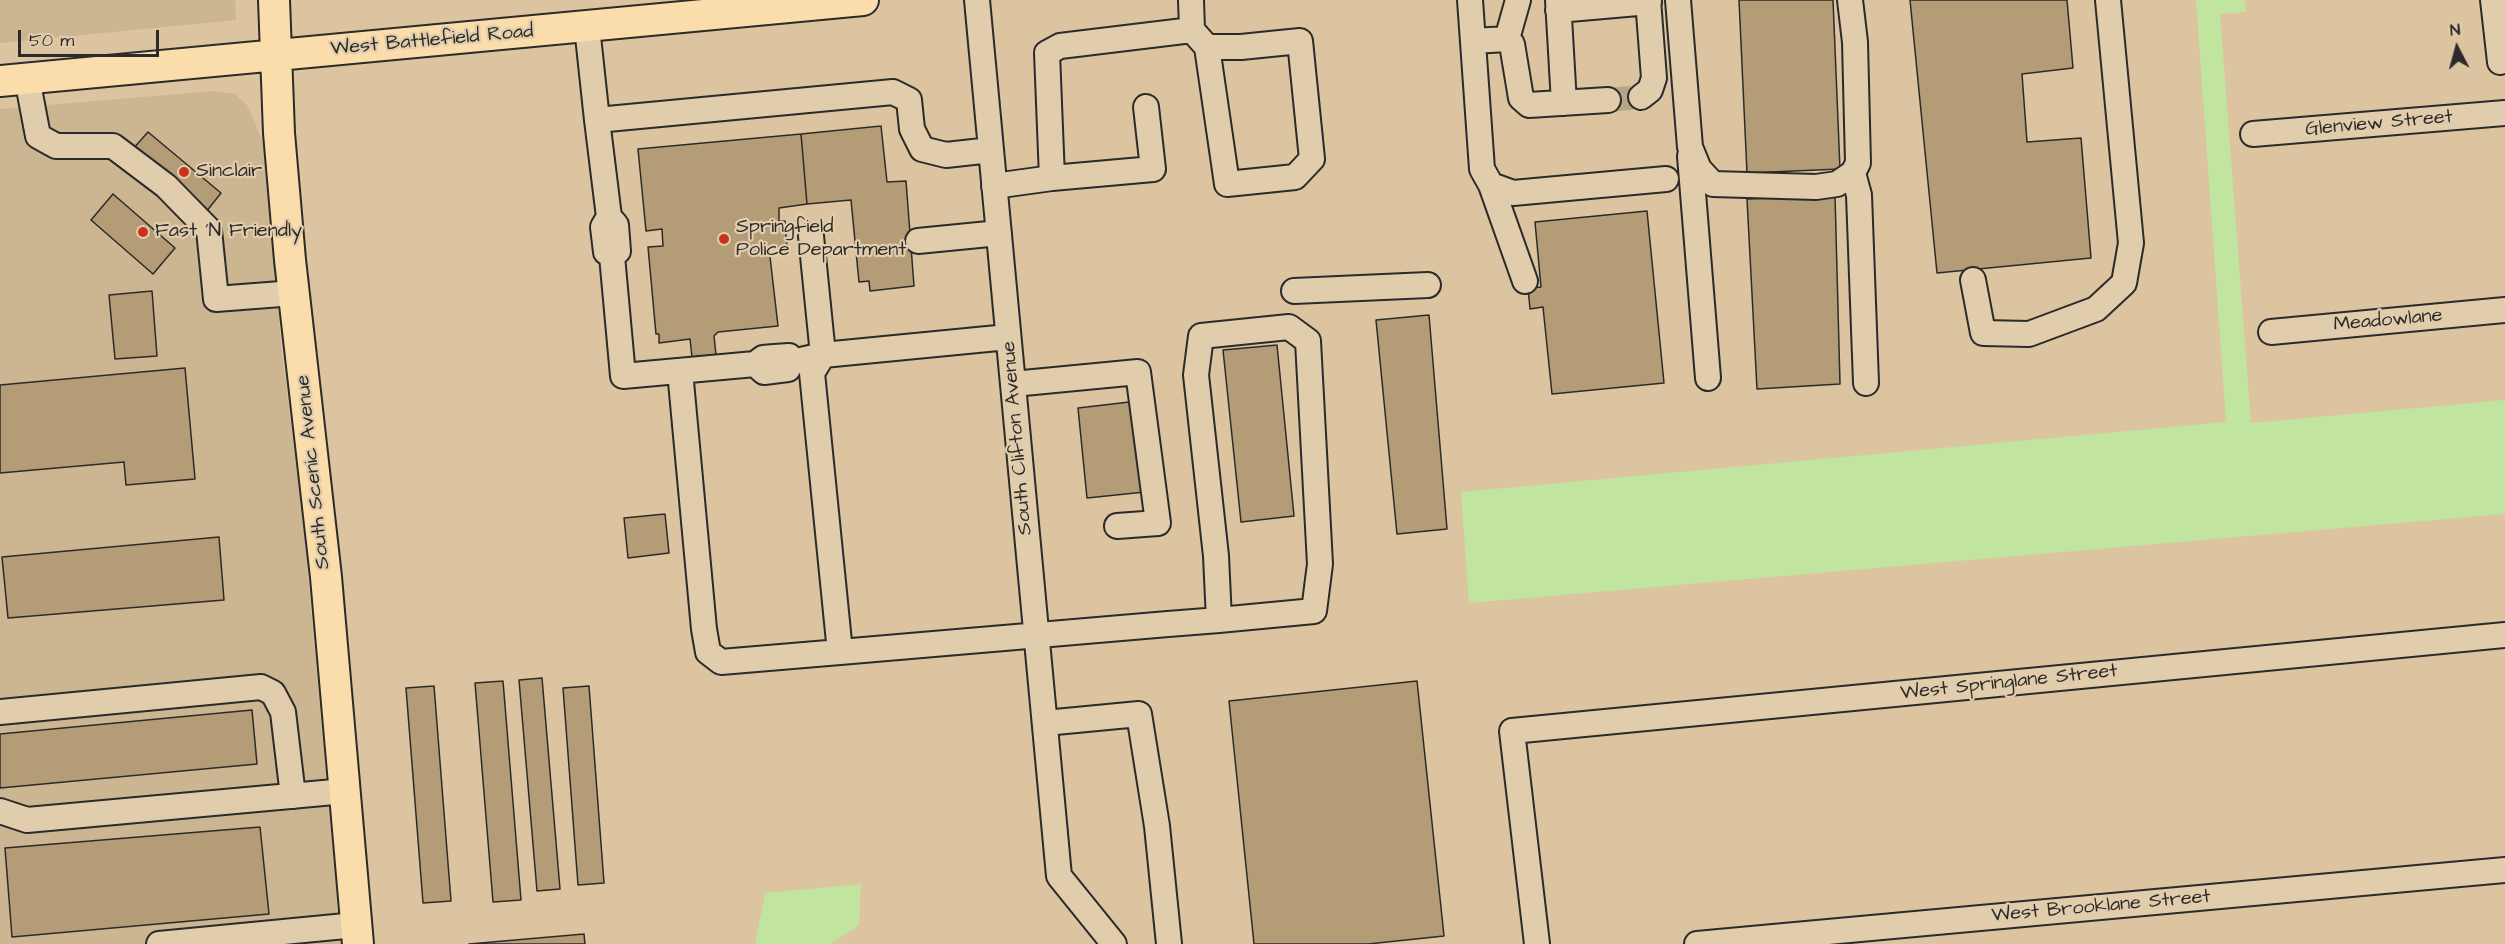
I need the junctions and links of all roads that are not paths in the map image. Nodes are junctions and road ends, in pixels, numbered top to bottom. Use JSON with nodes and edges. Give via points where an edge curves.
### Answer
{"nodes":[{"id":1,"x":274,"y":0,"type":"edge"},
{"id":2,"x":863,"y":0,"type":"edge"},
{"id":3,"x":977,"y":0,"type":"edge"},
{"id":4,"x":1191,"y":0,"type":"edge"},
{"id":5,"x":1470,"y":0,"type":"edge"},
{"id":6,"x":1518,"y":0,"type":"edge"},
{"id":7,"x":1678,"y":0,"type":"edge"},
{"id":8,"x":1850,"y":0,"type":"edge"},
{"id":9,"x":2108,"y":0,"type":"edge"},
{"id":10,"x":1649,"y":4,"type":"edge"},
{"id":11,"x":1558,"y":5,"type":"edge"},
{"id":12,"x":2498,"y":13,"type":"edge"},
{"id":13,"x":587,"y":27,"type":"junction"},
{"id":14,"x":1199,"y":38,"type":"junction"},
{"id":15,"x":1507,"y":39,"type":"junction"},
{"id":16,"x":1473,"y":41,"type":"junction"},
{"id":17,"x":275,"y":56,"type":"junction"},
{"id":18,"x":2500,"y":62,"type":"dead end"},
{"id":19,"x":13,"y":79,"type":"edge"},
{"id":20,"x":1641,"y":97,"type":"dead end"},
{"id":21,"x":1608,"y":100,"type":"tunnel mouth"},
{"id":22,"x":1564,"y":103,"type":"junction"},
{"id":23,"x":1146,"y":107,"type":"dead end"},
{"id":24,"x":2505,"y":113,"type":"edge"},
{"id":25,"x":597,"y":120,"type":"junction"},
{"id":26,"x":2253,"y":134,"type":"dead end"},
{"id":27,"x":1690,"y":147,"type":"junction"},
{"id":28,"x":991,"y":150,"type":"junction"},
{"id":29,"x":1853,"y":173,"type":"junction"},
{"id":30,"x":1052,"y":178,"type":"junction"},
{"id":31,"x":1666,"y":179,"type":"dead end"},
{"id":32,"x":1491,"y":185,"type":"junction"},
{"id":33,"x":994,"y":186,"type":"junction"},
{"id":34,"x":999,"y":233,"type":"junction"},
{"id":35,"x":811,"y":236,"type":"dead end"},
{"id":36,"x":918,"y":241,"type":"dead end"},
{"id":37,"x":1973,"y":280,"type":"dead end"},
{"id":38,"x":1525,"y":281,"type":"dead end"},
{"id":39,"x":1428,"y":285,"type":"dead end"},
{"id":40,"x":1294,"y":291,"type":"dead end"},
{"id":41,"x":294,"y":293,"type":"junction"},
{"id":42,"x":2505,"y":310,"type":"edge"},
{"id":43,"x":2271,"y":332,"type":"dead end"},
{"id":44,"x":1008,"y":337,"type":"junction"},
{"id":45,"x":823,"y":355,"type":"junction"},
{"id":46,"x":680,"y":371,"type":"junction"},
{"id":47,"x":1708,"y":378,"type":"dead end"},
{"id":48,"x":1866,"y":383,"type":"dead end"},
{"id":49,"x":1013,"y":384,"type":"junction"},
{"id":50,"x":1117,"y":526,"type":"dead end"},
{"id":51,"x":1219,"y":620,"type":"junction"},
{"id":52,"x":1036,"y":635,"type":"junction"},
{"id":53,"x":2505,"y":635,"type":"edge"},
{"id":54,"x":840,"y":652,"type":"junction"},
{"id":55,"x":0,"y":712,"type":"edge"},
{"id":56,"x":1045,"y":723,"type":"junction"},
{"id":57,"x":345,"y":791,"type":"junction"},
{"id":58,"x":293,"y":796,"type":"junction"},
{"id":59,"x":0,"y":811,"type":"edge"},
{"id":60,"x":2505,"y":870,"type":"edge"},
{"id":61,"x":357,"y":935,"type":"edge"},
{"id":62,"x":159,"y":944,"type":"edge"},
{"id":63,"x":1114,"y":944,"type":"edge"},
{"id":64,"x":1169,"y":944,"type":"edge"},
{"id":65,"x":1536,"y":944,"type":"edge"},
{"id":66,"x":1697,"y":944,"type":"edge"}],
"edges":[{"from":1,"to":17,"type":"main road","name":"South Scenic Avenue"},
{"from":2,"to":13,"type":"main road","name":"West Battlefield Road"},
{"from":3,"to":28,"type":"street","name":"South Clifton Avenue"},
{"from":4,"to":14,"type":"street"},
{"from":5,"to":16,"type":"street"},
{"from":6,"to":15,"type":"street"},
{"from":7,"to":27,"type":"street"},
{"from":8,"to":29,"type":"street","via":[[1858,163]]},
{"from":9,"to":37,"type":"street","via":[[2131,243],[2124,283],[2096,309],[2029,334],[1983,333]]},
{"from":10,"to":11,"type":"street"},
{"from":10,"to":20,"type":"street","via":[[1654,78],[1650,90]]},
{"from":11,"to":22,"type":"street"},
{"from":12,"to":18,"type":"street"},
{"from":13,"to":17,"type":"main road","name":"West Battlefield Road"},
{"from":13,"to":25,"type":"street"},
{"from":14,"to":14,"type":"street","via":[[1241,46],[1300,41],[1312,159],[1295,177],[1227,184]]},
{"from":14,"to":30,"type":"street","via":[[1060,46],[1047,53]]},
{"from":15,"to":16,"type":"street"},
{"from":15,"to":22,"type":"street","via":[[1512,44],[1521,98],[1529,105]]},
{"from":16,"to":32,"type":"street","via":[[1482,169]]},
{"from":17,"to":19,"type":"main road","name":"West Battlefield Road"},
{"from":17,"to":41,"type":"main road","name":"South Scenic Avenue"},
{"from":19,"to":41,"type":"street","via":[[38,136],[56,146],[113,147],[166,186],[209,231],[216,299]]},
{"from":21,"to":22,"type":"street"},
{"from":23,"to":30,"type":"street","via":[[1153,168]]},
{"from":24,"to":26,"type":"street","name":"Glenview Street"},
{"from":25,"to":28,"type":"street","via":[[893,92],[909,100],[912,129],[922,149],[946,155]]},
{"from":25,"to":46,"type":"street","via":[[609,217],[616,225],[618,251],[612,256],[623,376]]},
{"from":27,"to":29,"type":"street","via":[[1699,169],[1713,184],[1816,187],[1837,184]]},
{"from":27,"to":47,"type":"street"},
{"from":28,"to":33,"type":"street","name":"South Clifton Avenue"},
{"from":29,"to":48,"type":"street","via":[[1859,195]]},
{"from":30,"to":33,"type":"street"},
{"from":31,"to":32,"type":"street","via":[[1513,194]]},
{"from":32,"to":38,"type":"street"},
{"from":33,"to":34,"type":"street","name":"South Clifton Avenue"},
{"from":34,"to":36,"type":"street"},
{"from":34,"to":44,"type":"street","name":"South Clifton Avenue"},
{"from":35,"to":45,"type":"street"},
{"from":39,"to":40,"type":"street"},
{"from":41,"to":57,"type":"main road","name":"South Scenic Avenue"},
{"from":42,"to":43,"type":"street","name":"Meadowlane"},
{"from":44,"to":45,"type":"street"},
{"from":44,"to":49,"type":"street","name":"South Clifton Avenue"},
{"from":45,"to":46,"type":"street","via":[[792,362],[789,356],[762,358],[755,364]]},
{"from":45,"to":54,"type":"street","via":[[812,373]]},
{"from":46,"to":54,"type":"street","via":[[708,652],[722,662]]},
{"from":49,"to":50,"type":"street","via":[[1138,372],[1158,523]]},
{"from":49,"to":52,"type":"street","name":"South Clifton Avenue"},
{"from":51,"to":51,"type":"street","via":[[1314,611],[1320,564],[1308,341],[1289,327],[1201,336],[1196,375]]},
{"from":51,"to":52,"type":"street"},
{"from":52,"to":54,"type":"street"},
{"from":52,"to":56,"type":"street","name":"South Clifton Avenue"},
{"from":53,"to":65,"type":"street","name":"West Springlane Street","via":[[1512,731]]},
{"from":55,"to":58,"type":"street","via":[[261,687],[273,693],[283,712]]},
{"from":56,"to":63,"type":"street","name":"South Clifton Avenue","via":[[1059,876]]},
{"from":56,"to":64,"type":"street","via":[[1139,714],[1157,826]]},
{"from":57,"to":58,"type":"street"},
{"from":57,"to":61,"type":"main road","name":"South Scenic Avenue"},
{"from":58,"to":59,"type":"street","via":[[27,820]]},
{"from":60,"to":66,"type":"street","name":"West Brooklane Street"},
{"from":61,"to":62,"type":"street"}]}
